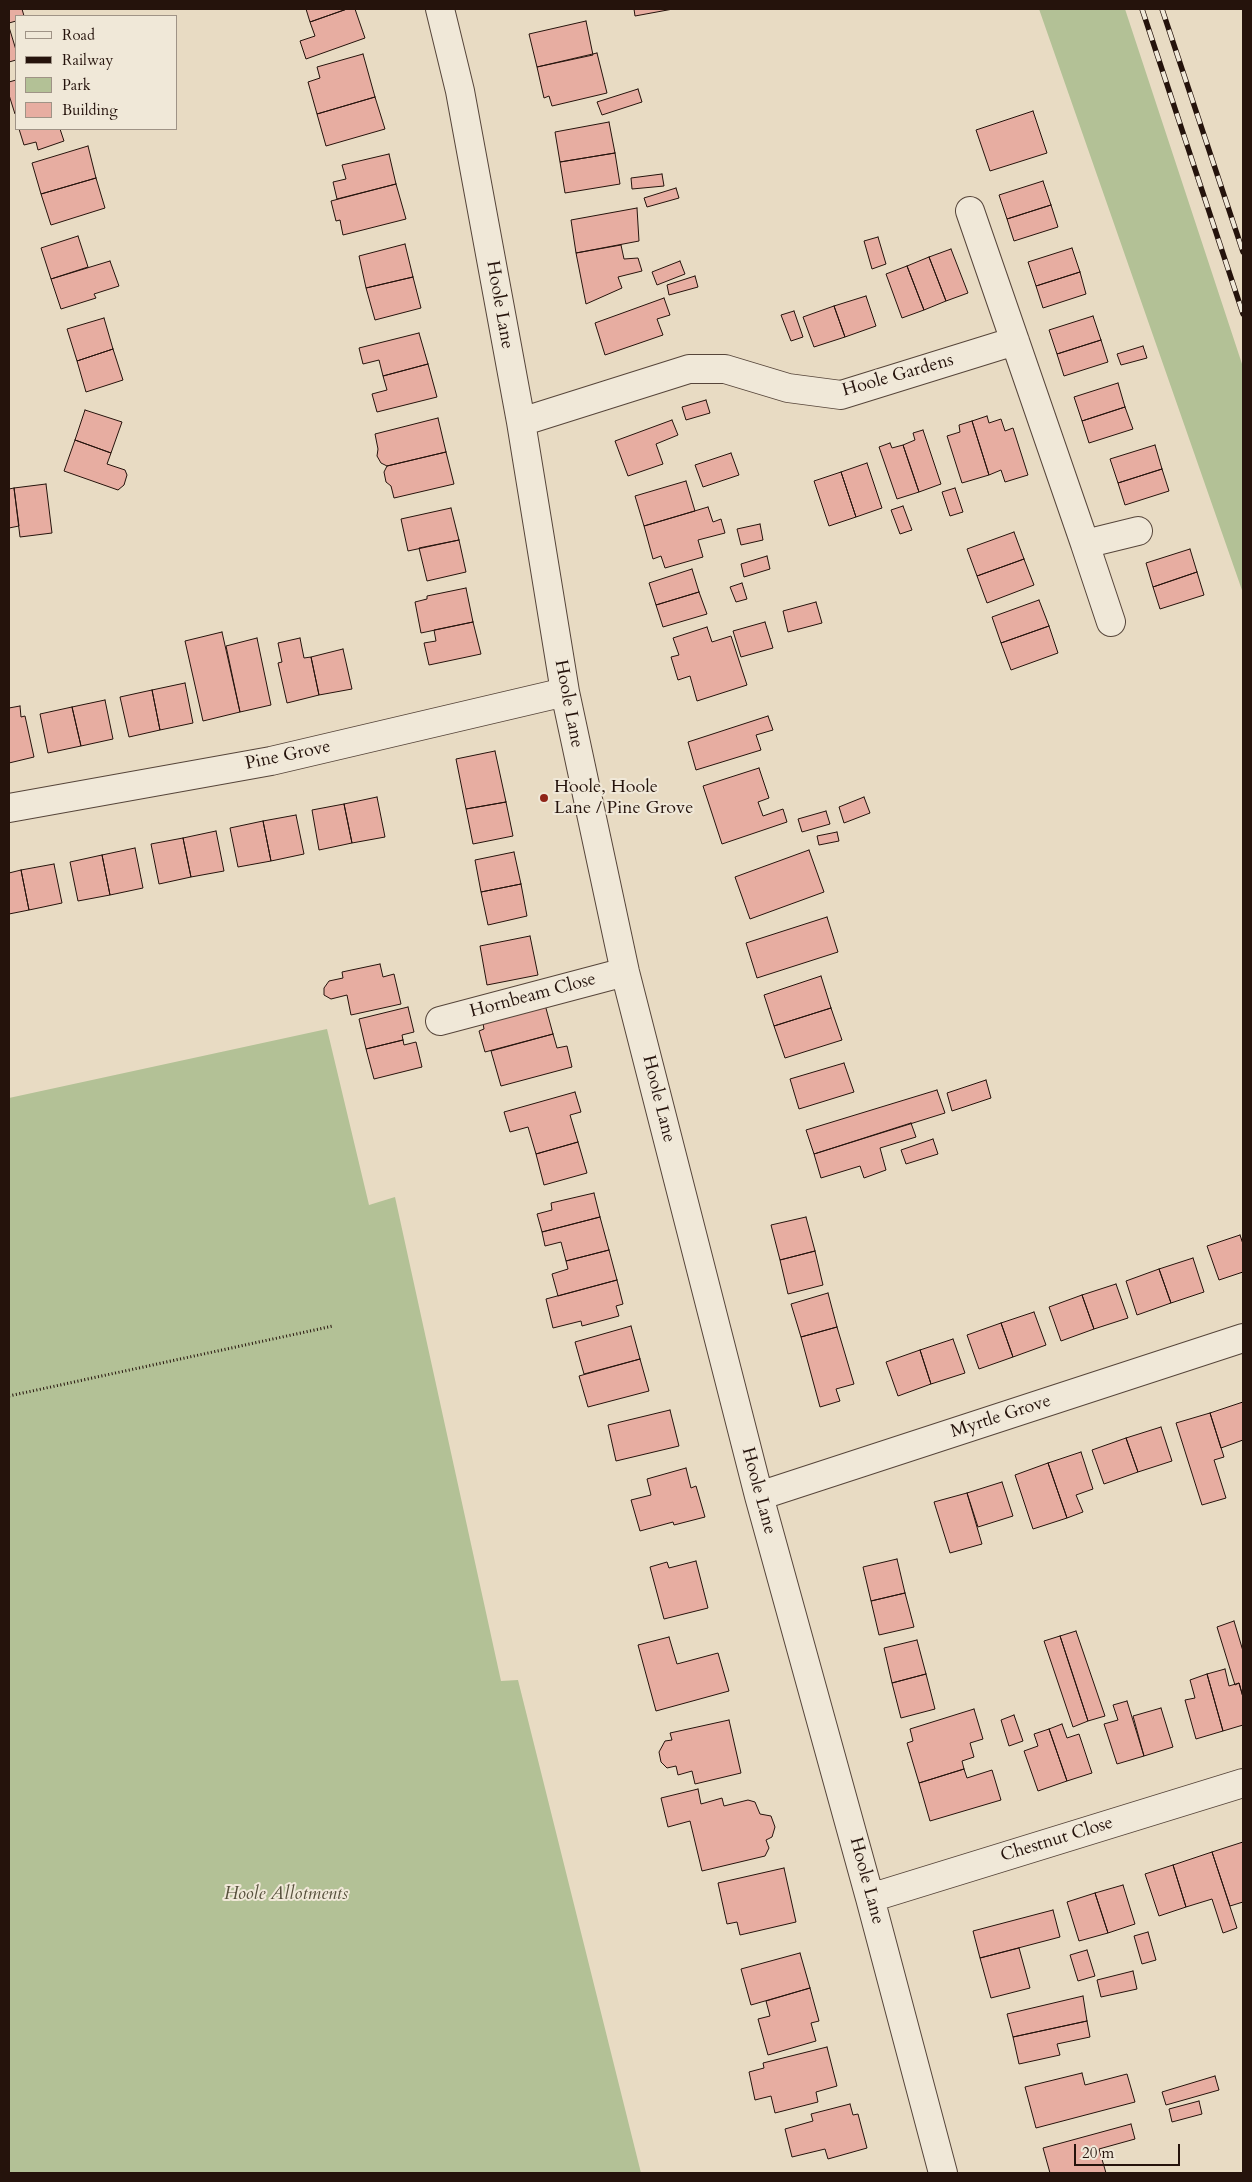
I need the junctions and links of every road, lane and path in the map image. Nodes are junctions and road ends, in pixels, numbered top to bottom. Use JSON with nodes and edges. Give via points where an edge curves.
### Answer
{"nodes":[{"id":1,"x":440,"y":9,"type":"edge"},
{"id":2,"x":970,"y":210,"type":"dead end"},
{"id":3,"x":1014,"y":341,"type":"junction"},
{"id":4,"x":521,"y":422,"type":"junction"},
{"id":5,"x":1138,"y":531,"type":"dead end"},
{"id":6,"x":1085,"y":544,"type":"junction"},
{"id":7,"x":1111,"y":622,"type":"dead end"},
{"id":8,"x":564,"y":692,"type":"junction"},
{"id":9,"x":9,"y":808,"type":"edge"},
{"id":10,"x":625,"y":972,"type":"junction"},
{"id":11,"x":440,"y":1021,"type":"dead end"},
{"id":12,"x":333,"y":1326,"type":"dead end"},
{"id":13,"x":1243,"y":1338,"type":"edge"},
{"id":14,"x":9,"y":1396,"type":"edge"},
{"id":15,"x":759,"y":1496,"type":"junction"},
{"id":16,"x":1243,"y":1783,"type":"edge"},
{"id":17,"x":870,"y":1898,"type":"junction"},
{"id":18,"x":943,"y":2173,"type":"edge"}],
"edges":[{"from":1,"to":4,"type":"street","name":"Hoole Lane","via":[[460,90]]},
{"from":2,"to":3,"type":"street"},
{"from":3,"to":4,"type":"street","name":"Hoole Gardens","via":[[841,395],[788,388],[725,369],[689,370]]},
{"from":3,"to":6,"type":"street"},
{"from":4,"to":8,"type":"street","name":"Hoole Lane"},
{"from":5,"to":6,"type":"street"},
{"from":6,"to":7,"type":"street"},
{"from":8,"to":9,"type":"street","name":"Pine Grove","via":[[271,761]]},
{"from":8,"to":10,"type":"street","name":"Hoole Lane"},
{"from":10,"to":11,"type":"street","name":"Hornbeam Close"},
{"from":10,"to":15,"type":"street","name":"Hoole Lane"},
{"from":12,"to":14,"type":"path"},
{"from":13,"to":15,"type":"street","name":"Myrtle Grove"},
{"from":15,"to":17,"type":"street","name":"Hoole Lane"},
{"from":16,"to":17,"type":"street","name":"Chestnut Close"},
{"from":17,"to":18,"type":"street","name":"Hoole Lane"}]}
